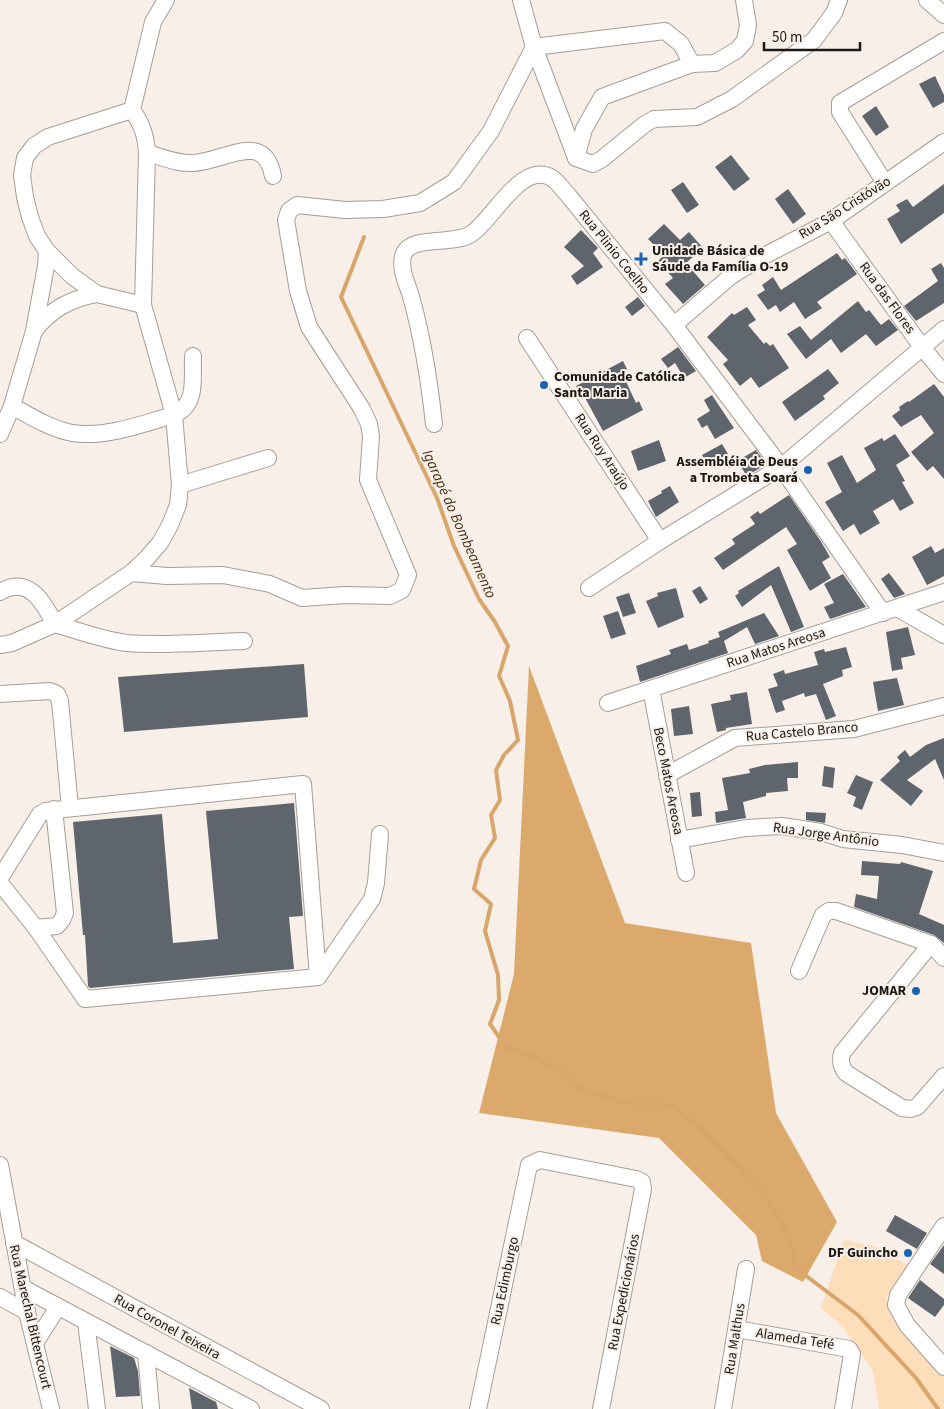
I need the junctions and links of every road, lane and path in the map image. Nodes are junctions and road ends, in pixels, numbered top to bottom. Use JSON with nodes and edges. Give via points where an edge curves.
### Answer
{"nodes":[{"id":1,"x":166,"y":0,"type":"edge"},
{"id":2,"x":521,"y":0,"type":"edge"},
{"id":3,"x":744,"y":0,"type":"edge"},
{"id":4,"x":839,"y":0,"type":"edge"},
{"id":5,"x":927,"y":0,"type":"edge"},
{"id":6,"x":944,"y":15,"type":"edge"},
{"id":7,"x":944,"y":41,"type":"edge"},
{"id":8,"x":534,"y":47,"type":"junction"},
{"id":9,"x":692,"y":64,"type":"junction"},
{"id":10,"x":132,"y":110,"type":"junction"},
{"id":11,"x":944,"y":142,"type":"edge"},
{"id":12,"x":147,"y":153,"type":"junction"},
{"id":13,"x":576,"y":158,"type":"junction"},
{"id":14,"x":273,"y":176,"type":"dead end"},
{"id":15,"x":885,"y":183,"type":"junction"},
{"id":16,"x":830,"y":221,"type":"junction"},
{"id":17,"x":47,"y":251,"type":"junction"},
{"id":18,"x":97,"y":294,"type":"junction"},
{"id":19,"x":143,"y":305,"type":"junction"},
{"id":20,"x":674,"y":325,"type":"junction"},
{"id":21,"x":944,"y":329,"type":"edge"},
{"id":22,"x":34,"y":331,"type":"junction"},
{"id":23,"x":527,"y":338,"type":"dead end"},
{"id":24,"x":922,"y":347,"type":"junction"},
{"id":25,"x":193,"y":356,"type":"dead end"},
{"id":26,"x":944,"y":374,"type":"edge"},
{"id":27,"x":12,"y":406,"type":"junction"},
{"id":28,"x":174,"y":415,"type":"junction"},
{"id":29,"x":434,"y":424,"type":"dead end"},
{"id":30,"x":0,"y":434,"type":"edge"},
{"id":31,"x":268,"y":458,"type":"dead end"},
{"id":32,"x":781,"y":467,"type":"junction"},
{"id":33,"x":180,"y":485,"type":"junction"},
{"id":34,"x":660,"y":541,"type":"junction"},
{"id":35,"x":131,"y":573,"type":"junction"},
{"id":36,"x":589,"y":588,"type":"dead end"},
{"id":37,"x":0,"y":592,"type":"edge"},
{"id":38,"x":944,"y":592,"type":"edge"},
{"id":39,"x":890,"y":611,"type":"junction"},
{"id":40,"x":55,"y":624,"type":"junction"},
{"id":41,"x":944,"y":635,"type":"edge"},
{"id":42,"x":244,"y":641,"type":"dead end"},
{"id":43,"x":0,"y":646,"type":"edge"},
{"id":44,"x":651,"y":689,"type":"junction"},
{"id":45,"x":0,"y":694,"type":"edge"},
{"id":46,"x":608,"y":703,"type":"dead end"},
{"id":47,"x":944,"y":706,"type":"edge"},
{"id":48,"x":667,"y":775,"type":"junction"},
{"id":49,"x":62,"y":809,"type":"junction"},
{"id":50,"x":380,"y":834,"type":"dead end"},
{"id":51,"x":679,"y":840,"type":"junction"},
{"id":52,"x":944,"y":853,"type":"edge"},
{"id":53,"x":686,"y":872,"type":"dead end"},
{"id":54,"x":0,"y":878,"type":"edge"},
{"id":55,"x":0,"y":883,"type":"edge"},
{"id":56,"x":36,"y":928,"type":"junction"},
{"id":57,"x":931,"y":944,"type":"junction"},
{"id":58,"x":944,"y":958,"type":"edge"},
{"id":59,"x":799,"y":970,"type":"dead end"},
{"id":60,"x":318,"y":977,"type":"junction"},
{"id":61,"x":944,"y":1076,"type":"edge"},
{"id":62,"x":0,"y":1165,"type":"edge"},
{"id":63,"x":636,"y":1179,"type":"joint"},
{"id":64,"x":944,"y":1226,"type":"edge"},
{"id":65,"x":14,"y":1243,"type":"junction"},
{"id":66,"x":746,"y":1269,"type":"dead end"},
{"id":67,"x":23,"y":1288,"type":"junction"},
{"id":68,"x":0,"y":1297,"type":"edge"},
{"id":69,"x":58,"y":1307,"type":"junction"},
{"id":70,"x":28,"y":1312,"type":"junction"},
{"id":71,"x":86,"y":1322,"type":"junction"},
{"id":72,"x":737,"y":1329,"type":"junction"},
{"id":73,"x":35,"y":1343,"type":"junction"},
{"id":74,"x":146,"y":1353,"type":"junction"},
{"id":75,"x":944,"y":1367,"type":"edge"},
{"id":76,"x":51,"y":1409,"type":"edge"},
{"id":77,"x":97,"y":1409,"type":"edge"},
{"id":78,"x":151,"y":1409,"type":"edge"},
{"id":79,"x":251,"y":1409,"type":"edge"},
{"id":80,"x":321,"y":1409,"type":"edge"},
{"id":81,"x":478,"y":1409,"type":"edge"},
{"id":82,"x":601,"y":1409,"type":"edge"},
{"id":83,"x":724,"y":1409,"type":"edge"},
{"id":84,"x":843,"y":1409,"type":"edge"}],
"edges":[{"from":1,"to":10,"type":"street","via":[[153,22]]},
{"from":2,"to":8,"type":"street"},
{"from":3,"to":9,"type":"street","via":[[748,25],[746,41],[715,63]]},
{"from":4,"to":13,"type":"street","via":[[834,13],[814,40],[732,99],[697,117],[654,119],[593,164]]},
{"from":5,"to":6,"type":"street"},
{"from":7,"to":15,"type":"street","via":[[840,103],[840,112]]},
{"from":8,"to":9,"type":"street","via":[[665,31],[681,44]]},
{"from":8,"to":13,"type":"street"},
{"from":8,"to":35,"type":"street","via":[[491,130],[454,182],[420,203],[383,209],[345,210],[297,205],[289,211],[286,220],[298,292],[309,327],[369,424],[372,436],[368,480],[408,575],[402,590],[390,596],[302,598],[270,584],[223,575]]},
{"from":9,"to":13,"type":"street","via":[[602,97],[584,129]]},
{"from":10,"to":12,"type":"street","via":[[146,137]]},
{"from":10,"to":17,"type":"street","via":[[48,137],[34,146],[25,158],[22,175],[27,204],[37,236]]},
{"from":11,"to":15,"type":"street","name":"Rua São Cristóvão"},
{"from":12,"to":14,"type":"street","via":[[191,164],[259,151],[271,164]]},
{"from":12,"to":19,"type":"street"},
{"from":15,"to":16,"type":"street","name":"Rua São Cristóvão"},
{"from":16,"to":20,"type":"street","name":"Rua São Cristóvão","via":[[731,276]]},
{"from":16,"to":24,"type":"street","name":"Rua das Flores"},
{"from":17,"to":18,"type":"street","via":[[72,276]]},
{"from":17,"to":22,"type":"street"},
{"from":18,"to":19,"type":"street"},
{"from":18,"to":22,"type":"street","via":[[68,302],[54,310]]},
{"from":19,"to":28,"type":"street"},
{"from":20,"to":29,"type":"street","name":"Rua Plinio Coelho","via":[[552,178],[541,175],[527,177],[469,236],[454,241],[413,244],[402,258],[422,336]]},
{"from":20,"to":32,"type":"street","name":"Rua Plinio Coelho"},
{"from":21,"to":24,"type":"street"},
{"from":22,"to":27,"type":"street"},
{"from":23,"to":34,"type":"street","name":"Rua Ruy Araújo"},
{"from":24,"to":26,"type":"street","name":"Rua das Flores"},
{"from":24,"to":32,"type":"street"},
{"from":25,"to":28,"type":"street","via":[[190,399],[187,406]]},
{"from":27,"to":28,"type":"street","via":[[71,433],[99,434]]},
{"from":27,"to":30,"type":"street"},
{"from":28,"to":33,"type":"street"},
{"from":31,"to":33,"type":"street"},
{"from":32,"to":34,"type":"street"},
{"from":32,"to":39,"type":"street","name":"Rua Plinio Coelho"},
{"from":33,"to":35,"type":"street","via":[[178,506],[167,531]]},
{"from":34,"to":36,"type":"street"},
{"from":35,"to":40,"type":"street"},
{"from":37,"to":40,"type":"street","via":[[14,587],[33,592],[41,599]]},
{"from":38,"to":39,"type":"street","name":"Rua Matos Areosa"},
{"from":39,"to":41,"type":"street"},
{"from":39,"to":44,"type":"street","name":"Rua Matos Areosa"},
{"from":40,"to":42,"type":"street","via":[[127,642]]},
{"from":40,"to":43,"type":"street"},
{"from":44,"to":46,"type":"street","name":"Rua Matos Areosa"},
{"from":44,"to":48,"type":"street","name":"Beco Matos Areosa"},
{"from":45,"to":49,"type":"street","via":[[50,691],[57,694],[60,701]]},
{"from":47,"to":48,"type":"street","name":"Rua Castelo Branco","via":[[854,729],[735,738]]},
{"from":48,"to":51,"type":"street","name":"Beco Matos Areosa"},
{"from":49,"to":54,"type":"street","via":[[40,814]]},
{"from":49,"to":56,"type":"street","via":[[65,913],[57,926]]},
{"from":49,"to":60,"type":"street","via":[[303,784]]},
{"from":50,"to":60,"type":"street","via":[[372,899]]},
{"from":51,"to":52,"type":"street","name":"Rua Jorge Antônio","via":[[746,828],[782,826],[821,832],[844,840],[902,845]]},
{"from":51,"to":53,"type":"street","name":"Beco Matos Areosa"},
{"from":55,"to":56,"type":"street"},
{"from":56,"to":60,"type":"street","via":[[84,999]]},
{"from":57,"to":58,"type":"street"},
{"from":57,"to":59,"type":"street","via":[[829,911],[823,916]]},
{"from":57,"to":61,"type":"street","via":[[842,1053],[840,1060],[846,1073],[902,1108],[917,1107]]},
{"from":62,"to":65,"type":"street","name":"Rua Marechal Bittencourt"},
{"from":63,"to":81,"type":"street","name":"Rua Edimburgo","via":[[540,1160],[529,1165]]},
{"from":63,"to":82,"type":"street","name":"Rua Expedicionários","via":[[642,1182],[643,1189]]},
{"from":64,"to":75,"type":"street","via":[[898,1295],[896,1305]]},
{"from":65,"to":67,"type":"street","name":"Rua Marechal Bittencourt"},
{"from":65,"to":80,"type":"street","name":"Rua Coronel Teixeira"},
{"from":66,"to":72,"type":"street","name":"Rua Malthus"},
{"from":67,"to":69,"type":"street"},
{"from":67,"to":70,"type":"street","name":"Rua Marechal Bittencourt"},
{"from":68,"to":70,"type":"street"},
{"from":69,"to":71,"type":"street"},
{"from":69,"to":73,"type":"street"},
{"from":70,"to":73,"type":"street","name":"Rua Marechal Bittencourt"},
{"from":71,"to":74,"type":"street"},
{"from":71,"to":77,"type":"street"},
{"from":72,"to":83,"type":"street","name":"Rua Malthus"},
{"from":72,"to":84,"type":"street","name":"Alameda Tefé","via":[[847,1347],[852,1354]]},
{"from":73,"to":76,"type":"street","name":"Rua Marechal Bittencourt"},
{"from":74,"to":78,"type":"street"},
{"from":74,"to":79,"type":"street"}]}
